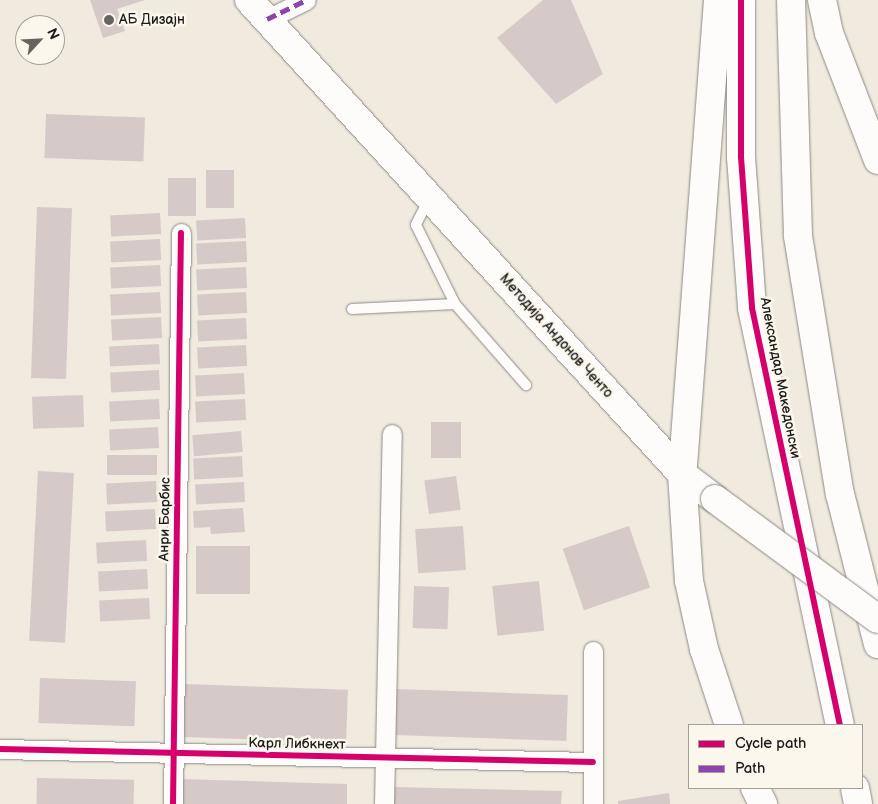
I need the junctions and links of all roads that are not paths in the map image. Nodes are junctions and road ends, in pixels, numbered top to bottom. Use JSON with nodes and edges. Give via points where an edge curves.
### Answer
{"nodes":[{"id":1,"x":306,"y":0,"type":"edge"},
{"id":2,"x":718,"y":0,"type":"edge"},
{"id":3,"x":741,"y":0,"type":"edge"},
{"id":4,"x":792,"y":0,"type":"edge"},
{"id":5,"x":822,"y":0,"type":"edge"},
{"id":6,"x":258,"y":10,"type":"edge"},
{"id":7,"x":878,"y":160,"type":"edge"},
{"id":8,"x":430,"y":198,"type":"junction"},
{"id":9,"x":181,"y":233,"type":"dead end"},
{"id":10,"x":455,"y":304,"type":"junction"},
{"id":11,"x":352,"y":309,"type":"dead end"},
{"id":12,"x":526,"y":385,"type":"dead end"},
{"id":13,"x":392,"y":434,"type":"dead end"},
{"id":14,"x":682,"y":474,"type":"junction"},
{"id":15,"x":878,"y":618,"type":"edge"},
{"id":16,"x":878,"y":644,"type":"edge"},
{"id":17,"x":593,"y":652,"type":"dead end"},
{"id":18,"x":729,"y":724,"type":"edge"},
{"id":19,"x":840,"y":724,"type":"edge"},
{"id":20,"x":0,"y":749,"type":"edge"},
{"id":21,"x":174,"y":754,"type":"junction"},
{"id":22,"x":384,"y":758,"type":"junction"},
{"id":23,"x":593,"y":762,"type":"junction"},
{"id":24,"x":756,"y":789,"type":"edge"},
{"id":25,"x":855,"y":789,"type":"edge"},
{"id":26,"x":173,"y":804,"type":"edge"},
{"id":27,"x":384,"y":804,"type":"edge"},
{"id":28,"x":593,"y":804,"type":"edge"},
{"id":29,"x":763,"y":804,"type":"edge"},
{"id":30,"x":858,"y":804,"type":"edge"}],
"edges":[{"from":1,"to":6,"type":"street","name":"Методија Андонов Ченто"},
{"from":2,"to":14,"type":"street"},
{"from":3,"to":19,"type":"street","name":"Александар Македонски","via":[[741,157],[752,308]]},
{"from":4,"to":16,"type":"street","via":[[798,236],[840,494]]},
{"from":5,"to":7,"type":"street","via":[[829,33]]},
{"from":6,"to":8,"type":"street","name":"Методија Андонов Ченто"},
{"from":8,"to":10,"type":"lane","via":[[416,224]]},
{"from":8,"to":14,"type":"street","name":"Методија Андонов Ченто"},
{"from":9,"to":21,"type":"street","name":"Анри Барбис"},
{"from":10,"to":11,"type":"lane"},
{"from":10,"to":12,"type":"lane"},
{"from":13,"to":22,"type":"street"},
{"from":14,"to":15,"type":"street","name":"Методија Андонов Ченто","bridge":true},
{"from":14,"to":18,"type":"street","via":[[689,581],[704,650]]},
{"from":17,"to":23,"type":"street"},
{"from":20,"to":21,"type":"street","name":"Карл Либкнехт"},
{"from":21,"to":22,"type":"street","name":"Карл Либкнехт"},
{"from":21,"to":26,"type":"street","name":"Анри Барбис"},
{"from":22,"to":23,"type":"street","name":"Карл Либкнехт"},
{"from":22,"to":27,"type":"street"},
{"from":23,"to":28,"type":"street"},
{"from":24,"to":29,"type":"street"},
{"from":25,"to":30,"type":"street"}]}
